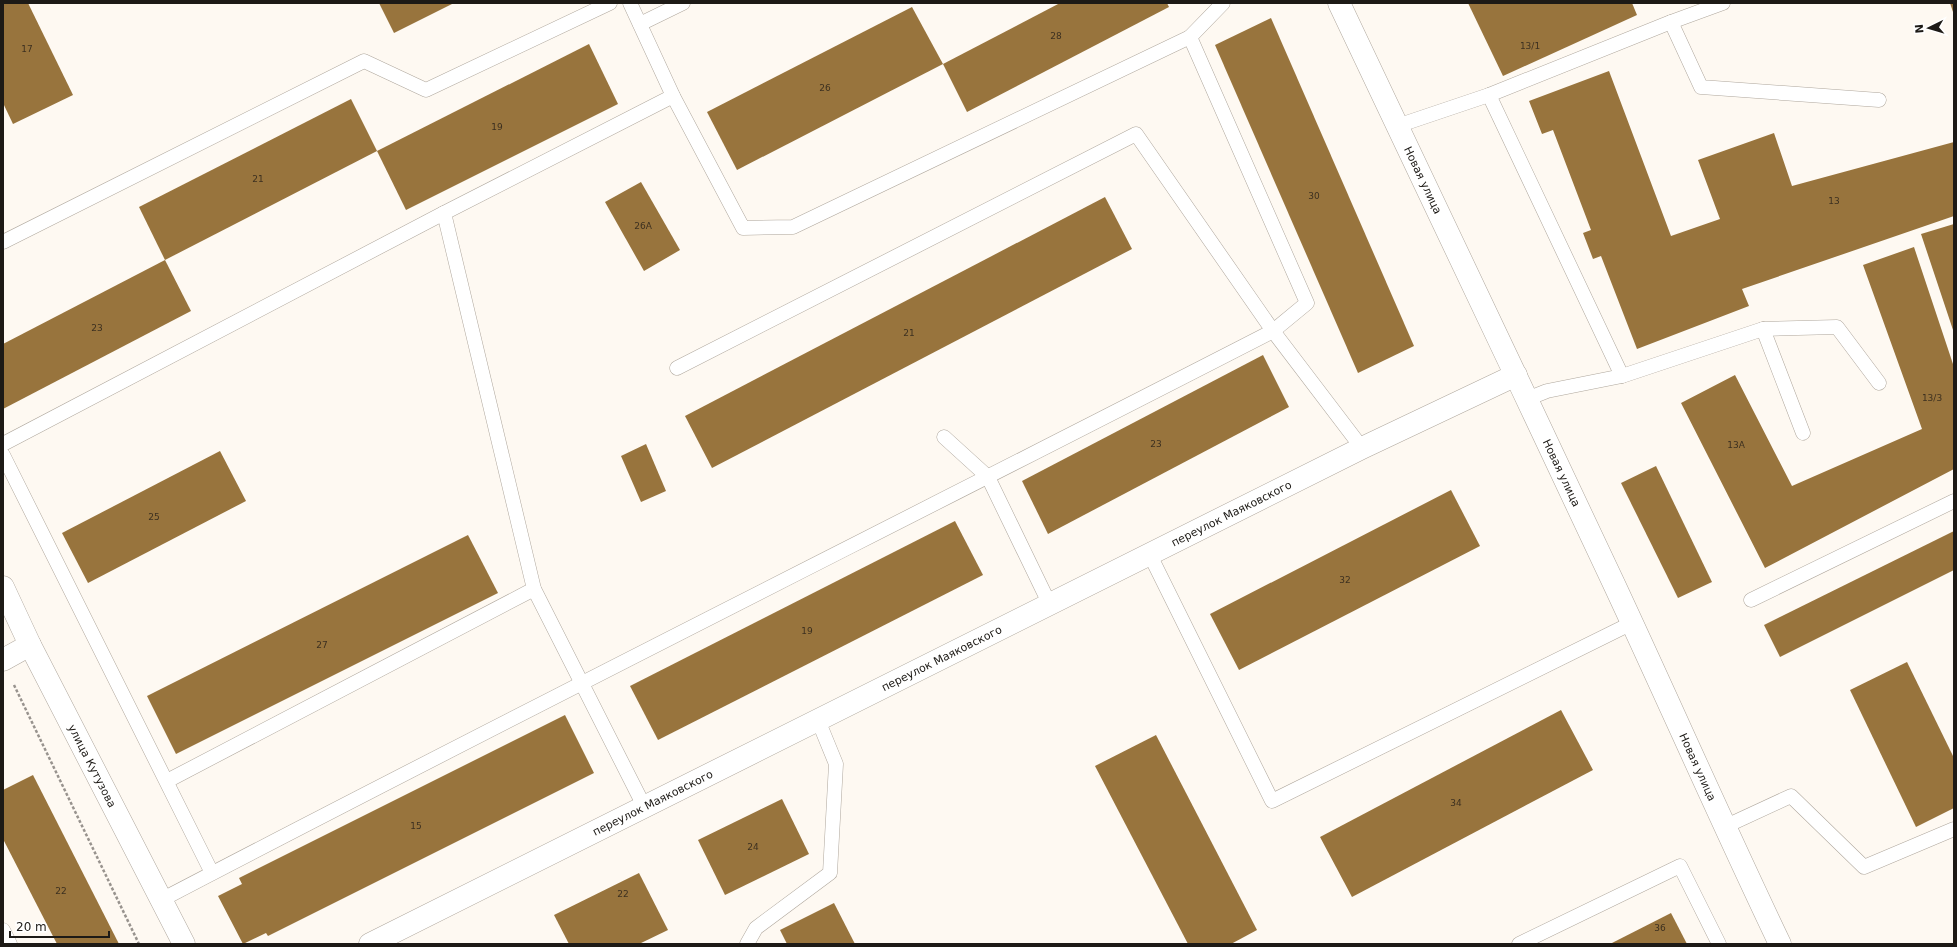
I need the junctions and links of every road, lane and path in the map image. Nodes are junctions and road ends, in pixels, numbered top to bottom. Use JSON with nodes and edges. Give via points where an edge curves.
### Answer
{"nodes":[{"id":1,"x":610,"y":3,"type":"edge"},
{"id":2,"x":630,"y":3,"type":"edge"},
{"id":3,"x":683,"y":3,"type":"edge"},
{"id":4,"x":1223,"y":3,"type":"edge"},
{"id":5,"x":1339,"y":3,"type":"edge"},
{"id":6,"x":1723,"y":3,"type":"edge"},
{"id":7,"x":1671,"y":22,"type":"junction"},
{"id":8,"x":640,"y":24,"type":"junction"},
{"id":9,"x":1190,"y":37,"type":"junction"},
{"id":10,"x":1489,"y":95,"type":"junction"},
{"id":11,"x":673,"y":96,"type":"junction"},
{"id":12,"x":1880,"y":100,"type":"dead end"},
{"id":13,"x":1398,"y":126,"type":"junction"},
{"id":14,"x":444,"y":213,"type":"junction"},
{"id":15,"x":3,"y":242,"type":"edge"},
{"id":16,"x":1763,"y":329,"type":"junction"},
{"id":17,"x":1273,"y":330,"type":"junction"},
{"id":18,"x":677,"y":368,"type":"dead end"},
{"id":19,"x":1516,"y":376,"type":"junction"},
{"id":20,"x":1622,"y":376,"type":"junction"},
{"id":21,"x":1879,"y":383,"type":"dead end"},
{"id":22,"x":1527,"y":399,"type":"junction"},
{"id":23,"x":1803,"y":433,"type":"dead end"},
{"id":24,"x":944,"y":437,"type":"dead end"},
{"id":25,"x":3,"y":444,"type":"edge"},
{"id":26,"x":1362,"y":448,"type":"junction"},
{"id":27,"x":3,"y":455,"type":"edge"},
{"id":28,"x":988,"y":477,"type":"junction"},
{"id":29,"x":1954,"y":501,"type":"edge"},
{"id":30,"x":1150,"y":556,"type":"junction"},
{"id":31,"x":3,"y":587,"type":"edge"},
{"id":32,"x":534,"y":589,"type":"junction"},
{"id":33,"x":1751,"y":600,"type":"dead end"},
{"id":34,"x":1050,"y":605,"type":"junction"},
{"id":35,"x":1632,"y":623,"type":"junction"},
{"id":36,"x":30,"y":645,"type":"junction"},
{"id":37,"x":3,"y":660,"type":"edge"},
{"id":38,"x":581,"y":682,"type":"junction"},
{"id":39,"x":13,"y":683,"type":"dead end"},
{"id":40,"x":818,"y":720,"type":"junction"},
{"id":41,"x":167,"y":780,"type":"junction"},
{"id":42,"x":644,"y":806,"type":"junction"},
{"id":43,"x":1724,"y":827,"type":"junction"},
{"id":44,"x":1954,"y":829,"type":"edge"},
{"id":45,"x":212,"y":873,"type":"junction"},
{"id":46,"x":161,"y":900,"type":"junction"},
{"id":47,"x":3,"y":930,"type":"edge"},
{"id":48,"x":10,"y":944,"type":"edge"},
{"id":49,"x":138,"y":944,"type":"edge"},
{"id":50,"x":184,"y":944,"type":"edge"},
{"id":51,"x":370,"y":944,"type":"edge"},
{"id":52,"x":747,"y":944,"type":"edge"},
{"id":53,"x":1519,"y":944,"type":"edge"},
{"id":54,"x":1719,"y":944,"type":"edge"},
{"id":55,"x":1780,"y":944,"type":"edge"}],
"edges":[{"from":1,"to":15,"type":"lane","via":[[426,90],[364,61]]},
{"from":2,"to":8,"type":"lane"},
{"from":3,"to":8,"type":"lane"},
{"from":4,"to":9,"type":"lane"},
{"from":5,"to":13,"type":"street","name":"Новая улица"},
{"from":6,"to":7,"type":"lane"},
{"from":7,"to":10,"type":"lane"},
{"from":7,"to":12,"type":"lane","via":[[1701,87]]},
{"from":8,"to":11,"type":"lane"},
{"from":9,"to":11,"type":"lane","via":[[793,227],[743,228]]},
{"from":9,"to":17,"type":"lane","via":[[1307,303]]},
{"from":10,"to":13,"type":"lane"},
{"from":10,"to":20,"type":"lane"},
{"from":11,"to":14,"type":"lane"},
{"from":13,"to":19,"type":"street","name":"Новая улица"},
{"from":14,"to":25,"type":"lane"},
{"from":14,"to":32,"type":"lane"},
{"from":16,"to":20,"type":"lane"},
{"from":16,"to":21,"type":"lane","via":[[1837,328]]},
{"from":16,"to":23,"type":"lane"},
{"from":17,"to":18,"type":"lane","via":[[1136,134]]},
{"from":17,"to":26,"type":"lane"},
{"from":17,"to":28,"type":"lane"},
{"from":19,"to":22,"type":"street","name":"Новая улица"},
{"from":19,"to":26,"type":"street","name":"переулок Маяковского"},
{"from":20,"to":22,"type":"lane","via":[[1547,391]]},
{"from":22,"to":35,"type":"street","name":"Новая улица"},
{"from":24,"to":28,"type":"lane"},
{"from":26,"to":30,"type":"street","name":"переулок Маяковского"},
{"from":27,"to":41,"type":"lane"},
{"from":28,"to":34,"type":"lane"},
{"from":28,"to":38,"type":"lane"},
{"from":29,"to":33,"type":"lane"},
{"from":30,"to":34,"type":"street","name":"переулок Маяковского"},
{"from":30,"to":35,"type":"lane","via":[[1272,801]]},
{"from":31,"to":36,"type":"street","name":"улица Кутузова"},
{"from":32,"to":38,"type":"lane"},
{"from":32,"to":41,"type":"lane"},
{"from":34,"to":40,"type":"street","name":"переулок Маяковского"},
{"from":35,"to":43,"type":"street","name":"Новая улица"},
{"from":36,"to":37,"type":"street"},
{"from":36,"to":46,"type":"street","name":"улица Кутузова"},
{"from":38,"to":42,"type":"lane"},
{"from":38,"to":45,"type":"lane"},
{"from":39,"to":49,"type":"path"},
{"from":40,"to":42,"type":"street","name":"переулок Маяковского"},
{"from":40,"to":52,"type":"lane","via":[[836,764],[830,873],[756,928]]},
{"from":41,"to":45,"type":"lane"},
{"from":42,"to":51,"type":"street","name":"переулок Маяковского"},
{"from":43,"to":44,"type":"lane","via":[[1790,796],[1864,866]]},
{"from":43,"to":55,"type":"street","name":"Новая улица"},
{"from":45,"to":46,"type":"lane"},
{"from":46,"to":50,"type":"street","name":"улица Кутузова"},
{"from":47,"to":48,"type":"lane"},
{"from":53,"to":54,"type":"lane","via":[[1680,866]]}]}
